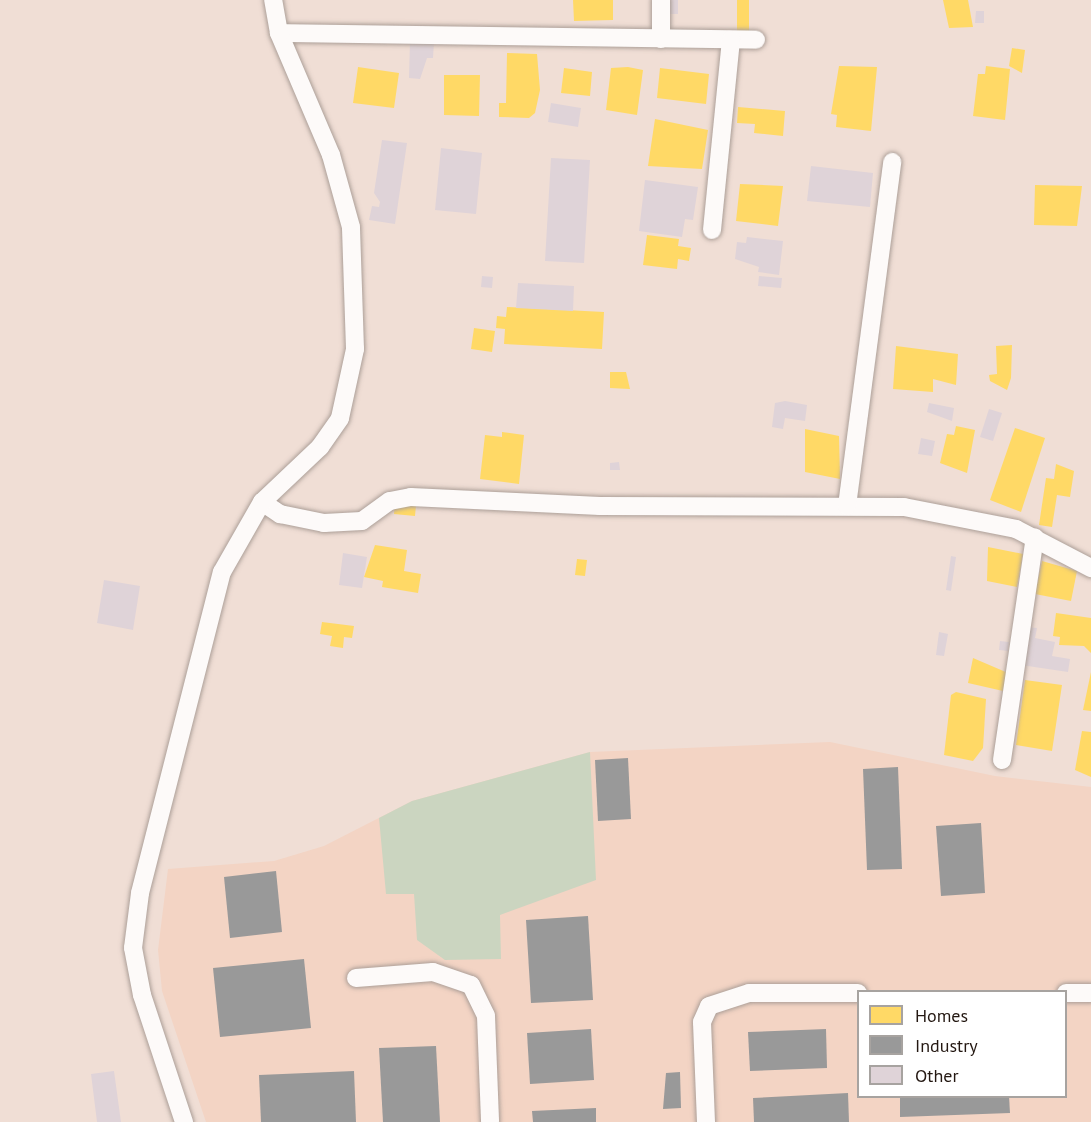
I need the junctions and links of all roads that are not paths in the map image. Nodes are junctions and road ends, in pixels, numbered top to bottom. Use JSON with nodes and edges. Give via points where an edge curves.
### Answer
{"nodes":[{"id":1,"x":273,"y":0,"type":"edge"},
{"id":2,"x":661,"y":0,"type":"edge"},
{"id":3,"x":279,"y":33,"type":"junction"},
{"id":4,"x":661,"y":39,"type":"junction"},
{"id":5,"x":731,"y":40,"type":"junction"},
{"id":6,"x":756,"y":40,"type":"dead end"},
{"id":7,"x":892,"y":162,"type":"dead end"},
{"id":8,"x":712,"y":230,"type":"dead end"},
{"id":9,"x":262,"y":502,"type":"junction"},
{"id":10,"x":847,"y":506,"type":"junction"},
{"id":11,"x":1035,"y":537,"type":"junction"},
{"id":12,"x":1091,"y":568,"type":"edge"},
{"id":13,"x":1002,"y":760,"type":"dead end"},
{"id":14,"x":356,"y":978,"type":"dead end"},
{"id":15,"x":857,"y":993,"type":"edge"},
{"id":16,"x":1067,"y":993,"type":"edge"},
{"id":17,"x":1091,"y":993,"type":"edge"},
{"id":18,"x":184,"y":1122,"type":"edge"},
{"id":19,"x":490,"y":1122,"type":"edge"},
{"id":20,"x":706,"y":1122,"type":"edge"}],
"edges":[{"from":1,"to":3,"type":"street"},
{"from":2,"to":4,"type":"street"},
{"from":3,"to":4,"type":"street"},
{"from":3,"to":9,"type":"street","via":[[331,155],[351,227],[357,302],[355,349],[340,418],[320,447]]},
{"from":4,"to":5,"type":"street"},
{"from":5,"to":6,"type":"street"},
{"from":5,"to":8,"type":"street"},
{"from":7,"to":10,"type":"street"},
{"from":9,"to":10,"type":"street","via":[[291,517],[324,522],[362,520],[390,501],[411,497],[600,506]]},
{"from":9,"to":18,"type":"street","via":[[222,572],[140,893],[133,948],[142,995]]},
{"from":10,"to":11,"type":"street","via":[[904,507],[984,520]]},
{"from":11,"to":12,"type":"street"},
{"from":11,"to":13,"type":"street"},
{"from":14,"to":19,"type":"street","via":[[432,972],[471,985],[486,1016]]},
{"from":15,"to":20,"type":"street","via":[[749,993],[709,1006],[702,1022]]},
{"from":16,"to":17,"type":"street"}]}
